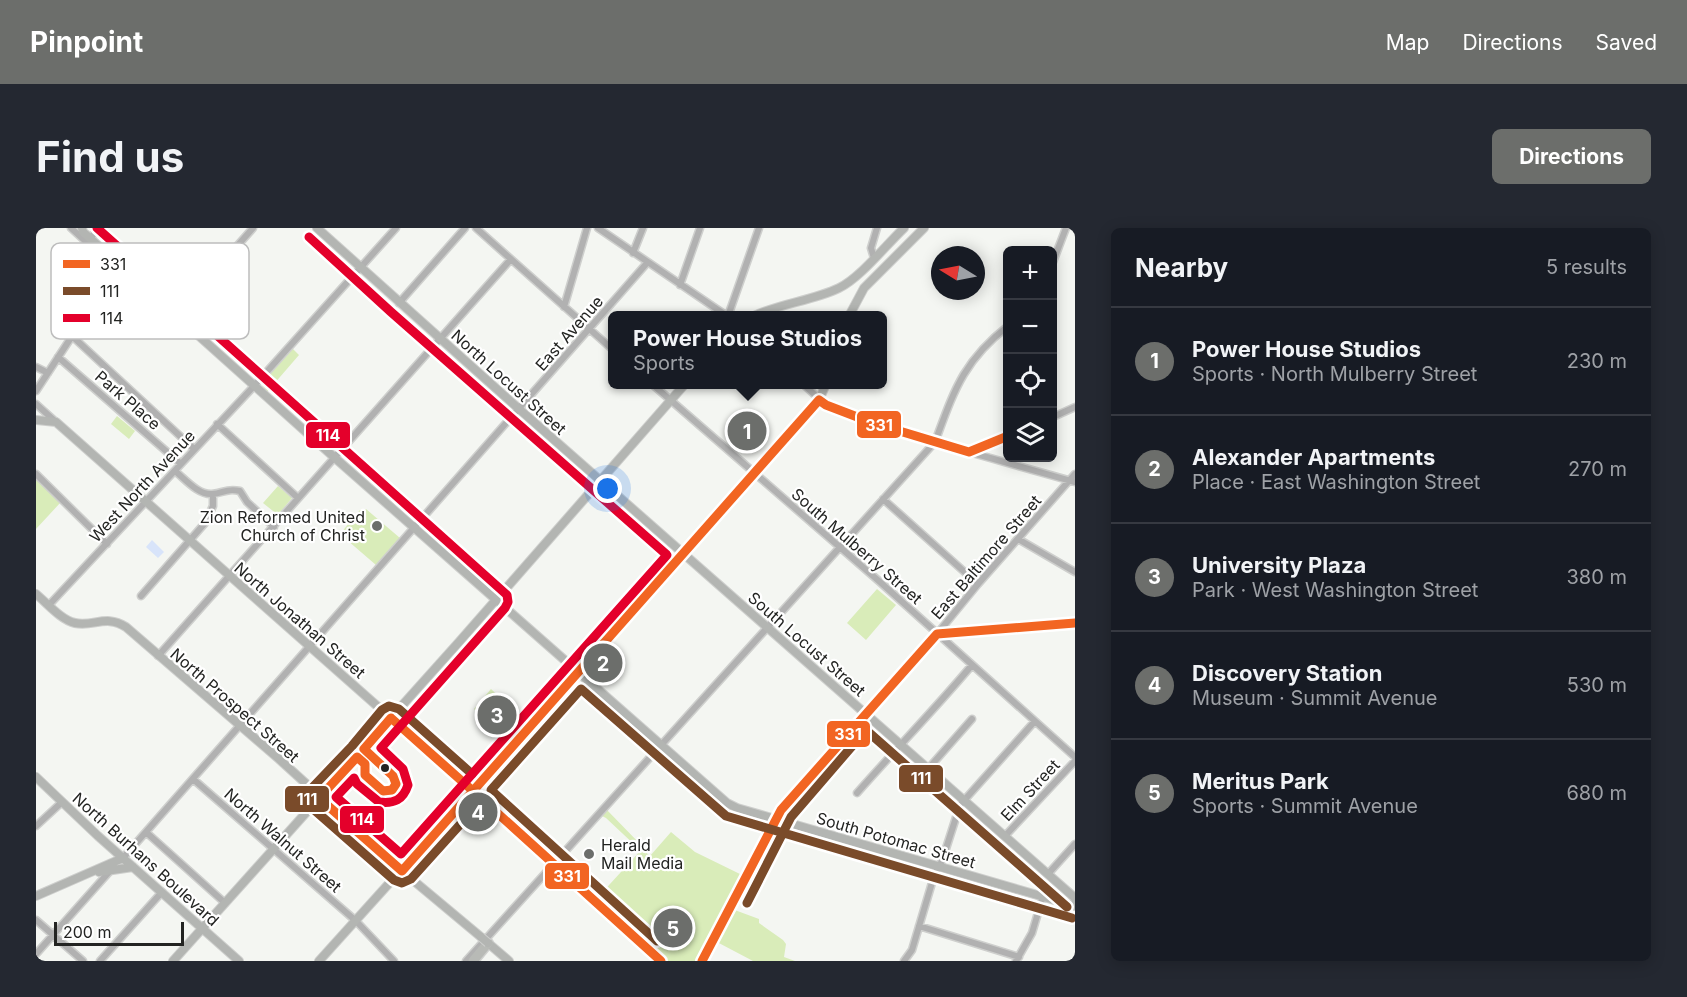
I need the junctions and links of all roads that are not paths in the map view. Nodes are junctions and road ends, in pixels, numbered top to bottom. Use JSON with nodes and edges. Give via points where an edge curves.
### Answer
{"nodes":[{"id":1,"x":71,"y":228,"type":"edge"},
{"id":2,"x":100,"y":228,"type":"edge"},
{"id":3,"x":253,"y":228,"type":"edge"},
{"id":4,"x":317,"y":228,"type":"edge"},
{"id":5,"x":396,"y":228,"type":"edge"},
{"id":6,"x":465,"y":228,"type":"edge"},
{"id":7,"x":476,"y":228,"type":"edge"},
{"id":8,"x":587,"y":228,"type":"edge"},
{"id":9,"x":598,"y":228,"type":"edge"},
{"id":10,"x":643,"y":228,"type":"edge"},
{"id":11,"x":700,"y":228,"type":"edge"},
{"id":12,"x":759,"y":228,"type":"edge"},
{"id":13,"x":877,"y":228,"type":"edge"},
{"id":14,"x":904,"y":228,"type":"edge"},
{"id":15,"x":924,"y":228,"type":"edge"},
{"id":16,"x":1066,"y":228,"type":"edge"},
{"id":17,"x":81,"y":229,"type":"edge"},
{"id":18,"x":88,"y":240,"type":"junction"},
{"id":19,"x":91,"y":243,"type":"edge"},
{"id":20,"x":92,"y":243,"type":"edge"},
{"id":21,"x":240,"y":243,"type":"edge"},
{"id":22,"x":1057,"y":252,"type":"edge"},
{"id":23,"x":633,"y":253,"type":"junction"},
{"id":24,"x":874,"y":258,"type":"junction"},
{"id":25,"x":511,"y":259,"type":"junction"},
{"id":26,"x":647,"y":263,"type":"junction"},
{"id":27,"x":361,"y":268,"type":"junction"},
{"id":28,"x":680,"y":285,"type":"junction"},
{"id":29,"x":399,"y":303,"type":"junction"},
{"id":30,"x":564,"y":307,"type":"junction"},
{"id":31,"x":721,"y":311,"type":"edge"},
{"id":32,"x":729,"y":311,"type":"edge"},
{"id":33,"x":765,"y":311,"type":"edge"},
{"id":34,"x":851,"y":311,"type":"edge"},
{"id":35,"x":590,"y":329,"type":"junction"},
{"id":36,"x":1003,"y":330,"type":"edge"},
{"id":37,"x":439,"y":338,"type":"junction"},
{"id":38,"x":70,"y":339,"type":"edge"},
{"id":39,"x":75,"y":339,"type":"edge"},
{"id":40,"x":202,"y":339,"type":"edge"},
{"id":41,"x":608,"y":345,"type":"edge"},
{"id":42,"x":58,"y":357,"type":"junction"},
{"id":43,"x":36,"y":367,"type":"edge"},
{"id":44,"x":48,"y":373,"type":"junction"},
{"id":45,"x":254,"y":386,"type":"junction"},
{"id":46,"x":658,"y":389,"type":"edge"},
{"id":47,"x":681,"y":389,"type":"edge"},
{"id":48,"x":808,"y":389,"type":"edge"},
{"id":49,"x":824,"y":389,"type":"edge"},
{"id":50,"x":36,"y":391,"type":"edge"},
{"id":51,"x":819,"y":400,"type":"junction"},
{"id":52,"x":671,"y":401,"type":"junction"},
{"id":53,"x":36,"y":404,"type":"edge"},
{"id":54,"x":1075,"y":407,"type":"edge"},
{"id":55,"x":519,"y":409,"type":"junction"},
{"id":56,"x":1057,"y":415,"type":"edge"},
{"id":57,"x":36,"y":420,"type":"edge"},
{"id":58,"x":56,"y":422,"type":"junction"},
{"id":59,"x":217,"y":424,"type":"junction"},
{"id":60,"x":1003,"y":438,"type":"edge"},
{"id":61,"x":935,"y":442,"type":"junction"},
{"id":62,"x":194,"y":449,"type":"junction"},
{"id":63,"x":969,"y":452,"type":"junction"},
{"id":64,"x":335,"y":458,"type":"junction"},
{"id":65,"x":182,"y":464,"type":"junction"},
{"id":66,"x":176,"y":471,"type":"junction"},
{"id":67,"x":36,"y":474,"type":"edge"},
{"id":68,"x":1075,"y":474,"type":"edge"},
{"id":69,"x":755,"y":475,"type":"junction"},
{"id":70,"x":601,"y":481,"type":"junction"},
{"id":71,"x":1072,"y":482,"type":"edge"},
{"id":72,"x":213,"y":494,"type":"junction"},
{"id":73,"x":298,"y":498,"type":"junction"},
{"id":74,"x":883,"y":499,"type":"junction"},
{"id":75,"x":146,"y":502,"type":"junction"},
{"id":76,"x":274,"y":527,"type":"junction"},
{"id":77,"x":415,"y":528,"type":"junction"},
{"id":78,"x":1018,"y":539,"type":"junction"},
{"id":79,"x":190,"y":541,"type":"junction"},
{"id":80,"x":107,"y":544,"type":"junction"},
{"id":81,"x":839,"y":546,"type":"junction"},
{"id":82,"x":684,"y":554,"type":"junction"},
{"id":83,"x":1075,"y":572,"type":"edge"},
{"id":84,"x":229,"y":576,"type":"junction"},
{"id":85,"x":978,"y":584,"type":"junction"},
{"id":86,"x":36,"y":594,"type":"edge"},
{"id":87,"x":141,"y":596,"type":"dead end"},
{"id":88,"x":496,"y":600,"type":"junction"},
{"id":89,"x":49,"y":605,"type":"junction"},
{"id":90,"x":1075,"y":623,"type":"edge"},
{"id":91,"x":768,"y":628,"type":"junction"},
{"id":92,"x":937,"y":634,"type":"junction"},
{"id":93,"x":309,"y":646,"type":"junction"},
{"id":94,"x":158,"y":656,"type":"junction"},
{"id":95,"x":972,"y":665,"type":"junction"},
{"id":96,"x":580,"y":672,"type":"junction"},
{"id":97,"x":865,"y":713,"type":"junction"},
{"id":98,"x":391,"y":718,"type":"junction"},
{"id":99,"x":972,"y":719,"type":"dead end"},
{"id":100,"x":1035,"y":721,"type":"junction"},
{"id":101,"x":238,"y":725,"type":"junction"},
{"id":102,"x":660,"y":744,"type":"junction"},
{"id":103,"x":901,"y":744,"type":"junction"},
{"id":104,"x":1075,"y":759,"type":"edge"},
{"id":105,"x":928,"y":769,"type":"junction"},
{"id":106,"x":36,"y":777,"type":"edge"},
{"id":107,"x":194,"y":779,"type":"junction"},
{"id":108,"x":473,"y":791,"type":"junction"},
{"id":109,"x":857,"y":794,"type":"dead end"},
{"id":110,"x":320,"y":798,"type":"junction"},
{"id":111,"x":963,"y":799,"type":"junction"},
{"id":112,"x":62,"y":802,"type":"junction"},
{"id":113,"x":775,"y":819,"type":"junction"},
{"id":114,"x":36,"y":826,"type":"edge"},
{"id":115,"x":147,"y":833,"type":"junction"},
{"id":116,"x":1005,"y":837,"type":"junction"},
{"id":117,"x":1075,"y":844,"type":"edge"},
{"id":118,"x":273,"y":849,"type":"junction"},
{"id":119,"x":123,"y":858,"type":"junction"},
{"id":120,"x":554,"y":863,"type":"junction"},
{"id":121,"x":133,"y":867,"type":"junction"},
{"id":122,"x":939,"y":867,"type":"junction"},
{"id":123,"x":110,"y":871,"type":"junction"},
{"id":124,"x":402,"y":871,"type":"junction"},
{"id":125,"x":92,"y":873,"type":"junction"},
{"id":126,"x":1048,"y":874,"type":"junction"},
{"id":127,"x":162,"y":891,"type":"junction"},
{"id":128,"x":38,"y":892,"type":"edge"},
{"id":129,"x":1043,"y":896,"type":"junction"},
{"id":130,"x":1074,"y":897,"type":"edge"},
{"id":131,"x":225,"y":903,"type":"junction"},
{"id":132,"x":1071,"y":905,"type":"edge"},
{"id":133,"x":36,"y":920,"type":"edge"},
{"id":134,"x":356,"y":921,"type":"junction"},
{"id":135,"x":919,"y":926,"type":"junction"},
{"id":136,"x":202,"y":928,"type":"junction"},
{"id":137,"x":53,"y":934,"type":"junction"},
{"id":138,"x":484,"y":940,"type":"junction"},
{"id":139,"x":36,"y":954,"type":"edge"},
{"id":140,"x":1018,"y":959,"type":"edge"},
{"id":141,"x":83,"y":961,"type":"edge"},
{"id":142,"x":100,"y":961,"type":"edge"},
{"id":143,"x":173,"y":961,"type":"edge"},
{"id":144,"x":239,"y":961,"type":"edge"},
{"id":145,"x":319,"y":961,"type":"edge"},
{"id":146,"x":394,"y":961,"type":"edge"},
{"id":147,"x":466,"y":961,"type":"edge"},
{"id":148,"x":473,"y":961,"type":"edge"},
{"id":149,"x":509,"y":961,"type":"edge"},
{"id":150,"x":661,"y":961,"type":"edge"},
{"id":151,"x":702,"y":961,"type":"edge"},
{"id":152,"x":904,"y":961,"type":"edge"}],
"edges":[{"from":1,"to":18,"type":"street"},
{"from":2,"to":18,"type":"street"},
{"from":3,"to":21,"type":"street"},
{"from":4,"to":27,"type":"main road","name":"North Locust Street"},
{"from":5,"to":27,"type":"street","name":"West North Avenue"},
{"from":6,"to":29,"type":"street"},
{"from":7,"to":25,"type":"street"},
{"from":8,"to":30,"type":"street"},
{"from":9,"to":23,"type":"street"},
{"from":10,"to":23,"type":"street"},
{"from":11,"to":28,"type":"street"},
{"from":12,"to":32,"type":"street"},
{"from":13,"to":24,"type":"street","via":[[871,248]]},
{"from":14,"to":24,"type":"main road"},
{"from":15,"to":34,"type":"main road","via":[[858,294]]},
{"from":16,"to":22,"type":"street"},
{"from":17,"to":18,"type":"main road","name":"South Potomac Street"},
{"from":18,"to":19,"type":"street"},
{"from":18,"to":20,"type":"main road","name":"South Potomac Street"},
{"from":23,"to":26,"type":"street"},
{"from":24,"to":33,"type":"main road","via":[[838,289]]},
{"from":25,"to":30,"type":"street"},
{"from":25,"to":37,"type":"street"},
{"from":26,"to":28,"type":"street"},
{"from":26,"to":35,"type":"street","name":"East Avenue"},
{"from":27,"to":29,"type":"main road","name":"North Locust Street"},
{"from":27,"to":45,"type":"street","name":"West North Avenue"},
{"from":28,"to":31,"type":"street"},
{"from":29,"to":37,"type":"main road","name":"North Locust Street"},
{"from":30,"to":35,"type":"street"},
{"from":35,"to":41,"type":"street"},
{"from":35,"to":55,"type":"street","name":"East Avenue"},
{"from":36,"to":61,"type":"street","via":[[979,351],[960,379]]},
{"from":37,"to":55,"type":"main road","name":"North Locust Street"},
{"from":37,"to":64,"type":"street"},
{"from":38,"to":42,"type":"street"},
{"from":39,"to":62,"type":"street"},
{"from":40,"to":45,"type":"main road","name":"South Potomac Street"},
{"from":42,"to":44,"type":"street"},
{"from":42,"to":65,"type":"street","name":"Park Place"},
{"from":43,"to":44,"type":"street"},
{"from":44,"to":50,"type":"street"},
{"from":45,"to":59,"type":"street","name":"West North Avenue"},
{"from":45,"to":64,"type":"main road","name":"South Potomac Street"},
{"from":46,"to":52,"type":"street","name":"South Mulberry Street"},
{"from":47,"to":52,"type":"main road"},
{"from":48,"to":51,"type":"street"},
{"from":49,"to":51,"type":"main road"},
{"from":51,"to":61,"type":"street","via":[[873,423]]},
{"from":51,"to":69,"type":"main road"},
{"from":52,"to":69,"type":"street","name":"South Mulberry Street"},
{"from":52,"to":70,"type":"main road"},
{"from":53,"to":58,"type":"street","name":"North Jonathan Street"},
{"from":54,"to":56,"type":"street"},
{"from":55,"to":70,"type":"main road","name":"North Locust Street"},
{"from":55,"to":77,"type":"street","name":"East Avenue"},
{"from":57,"to":58,"type":"main road"},
{"from":58,"to":75,"type":"main road","name":"North Jonathan Street"},
{"from":59,"to":62,"type":"street","name":"West North Avenue"},
{"from":59,"to":73,"type":"street"},
{"from":60,"to":63,"type":"street"},
{"from":61,"to":63,"type":"street"},
{"from":61,"to":74,"type":"street"},
{"from":62,"to":65,"type":"street","name":"West North Avenue"},
{"from":63,"to":71,"type":"street"},
{"from":64,"to":73,"type":"street"},
{"from":64,"to":77,"type":"main road","name":"South Potomac Street"},
{"from":65,"to":66,"type":"street","name":"West North Avenue"},
{"from":66,"to":72,"type":"street","via":[[198,489]]},
{"from":66,"to":75,"type":"street","name":"West North Avenue"},
{"from":67,"to":80,"type":"street"},
{"from":68,"to":71,"type":"street","name":"East Baltimore Street"},
{"from":69,"to":81,"type":"street","name":"South Mulberry Street"},
{"from":69,"to":82,"type":"main road"},
{"from":70,"to":82,"type":"main road","name":"North Locust Street"},
{"from":70,"to":88,"type":"main road"},
{"from":71,"to":78,"type":"street","name":"East Baltimore Street"},
{"from":72,"to":76,"type":"street","via":[[224,489],[240,491]]},
{"from":72,"to":79,"type":"street","via":[[210,514]]},
{"from":73,"to":76,"type":"street"},
{"from":74,"to":81,"type":"street"},
{"from":74,"to":85,"type":"street"},
{"from":75,"to":79,"type":"main road","name":"North Jonathan Street"},
{"from":75,"to":80,"type":"street","name":"West North Avenue"},
{"from":76,"to":84,"type":"street"},
{"from":77,"to":88,"type":"main road","name":"South Potomac Street"},
{"from":77,"to":93,"type":"street","name":"East Avenue"},
{"from":78,"to":83,"type":"street"},
{"from":78,"to":85,"type":"street","name":"East Baltimore Street"},
{"from":79,"to":84,"type":"main road","name":"North Jonathan Street"},
{"from":79,"to":87,"type":"street"},
{"from":80,"to":89,"type":"street","name":"West North Avenue"},
{"from":81,"to":91,"type":"street"},
{"from":81,"to":92,"type":"street","name":"South Mulberry Street"},
{"from":82,"to":91,"type":"main road","name":"South Locust Street"},
{"from":82,"to":96,"type":"main road"},
{"from":84,"to":93,"type":"main road","name":"North Jonathan Street"},
{"from":84,"to":94,"type":"street"},
{"from":85,"to":92,"type":"street","name":"East Baltimore Street"},
{"from":86,"to":89,"type":"main road","name":"North Prospect Street"},
{"from":88,"to":96,"type":"main road","name":"South Potomac Street"},
{"from":88,"to":98,"type":"main road"},
{"from":89,"to":94,"type":"main road","name":"North Prospect Street","via":[[73,623],[116,621]]},
{"from":90,"to":92,"type":"main road"},
{"from":91,"to":97,"type":"main road","name":"South Locust Street"},
{"from":91,"to":102,"type":"street"},
{"from":92,"to":95,"type":"street","name":"South Mulberry Street"},
{"from":92,"to":97,"type":"main road","name":"East Baltimore Street"},
{"from":93,"to":98,"type":"main road","name":"North Jonathan Street"},
{"from":93,"to":101,"type":"street","name":"East Avenue"},
{"from":94,"to":101,"type":"main road","name":"North Prospect Street"},
{"from":95,"to":100,"type":"street","name":"South Mulberry Street"},
{"from":95,"to":103,"type":"street"},
{"from":96,"to":102,"type":"main road","name":"South Potomac Street"},
{"from":96,"to":108,"type":"main road"},
{"from":97,"to":103,"type":"main road","name":"South Locust Street"},
{"from":97,"to":113,"type":"main road","name":"East Baltimore Street"},
{"from":98,"to":108,"type":"main road","name":"North Jonathan Street"},
{"from":98,"to":110,"type":"main road"},
{"from":99,"to":105,"type":"street"},
{"from":100,"to":104,"type":"street","name":"South Mulberry Street"},
{"from":100,"to":111,"type":"street"},
{"from":101,"to":107,"type":"street","name":"East Avenue"},
{"from":101,"to":110,"type":"main road","name":"North Prospect Street"},
{"from":102,"to":113,"type":"main road","name":"South Potomac Street","via":[[727,803]]},
{"from":102,"to":120,"type":"street"},
{"from":103,"to":105,"type":"main road","name":"South Locust Street"},
{"from":103,"to":109,"type":"street"},
{"from":104,"to":116,"type":"street","name":"Elm Street"},
{"from":105,"to":111,"type":"main road","name":"South Locust Street"},
{"from":106,"to":112,"type":"main road","name":"North Burhans Boulevard"},
{"from":107,"to":115,"type":"street","name":"East Avenue"},
{"from":107,"to":118,"type":"street","name":"North Walnut Street"},
{"from":108,"to":120,"type":"main road","name":"North Jonathan Street"},
{"from":108,"to":124,"type":"main road"},
{"from":110,"to":118,"type":"main road"},
{"from":110,"to":124,"type":"main road","name":"North Prospect Street"},
{"from":111,"to":116,"type":"main road","name":"South Locust Street"},
{"from":111,"to":122,"type":"street"},
{"from":112,"to":114,"type":"street"},
{"from":112,"to":119,"type":"main road","name":"North Burhans Boulevard"},
{"from":113,"to":122,"type":"main road","name":"South Potomac Street"},
{"from":113,"to":151,"type":"street"},
{"from":115,"to":119,"type":"street","name":"East Avenue"},
{"from":115,"to":131,"type":"street"},
{"from":116,"to":126,"type":"main road","name":"South Locust Street"},
{"from":117,"to":126,"type":"street"},
{"from":118,"to":131,"type":"main road"},
{"from":118,"to":134,"type":"street","name":"North Walnut Street"},
{"from":119,"to":121,"type":"main road","name":"North Burhans Boulevard"},
{"from":119,"to":125,"type":"main road"},
{"from":120,"to":147,"type":"street"},
{"from":120,"to":150,"type":"main road","name":"North Jonathan Street"},
{"from":121,"to":123,"type":"main road"},
{"from":121,"to":127,"type":"main road","name":"North Burhans Boulevard"},
{"from":122,"to":129,"type":"main road","name":"South Potomac Street"},
{"from":122,"to":135,"type":"street"},
{"from":123,"to":125,"type":"main road"},
{"from":123,"to":137,"type":"street"},
{"from":124,"to":134,"type":"main road"},
{"from":124,"to":138,"type":"main road","name":"North Prospect Street"},
{"from":125,"to":128,"type":"main road"},
{"from":126,"to":130,"type":"main road","name":"South Locust Street"},
{"from":127,"to":136,"type":"main road","name":"North Burhans Boulevard"},
{"from":127,"to":142,"type":"street"},
{"from":129,"to":132,"type":"main road","name":"South Potomac Street"},
{"from":129,"to":140,"type":"street","via":[[1032,933]]},
{"from":130,"to":132,"type":"main road"},
{"from":131,"to":136,"type":"main road"},
{"from":133,"to":137,"type":"street"},
{"from":134,"to":145,"type":"main road"},
{"from":134,"to":146,"type":"street","name":"North Walnut Street"},
{"from":135,"to":140,"type":"street"},
{"from":135,"to":152,"type":"street","via":[[912,950]]},
{"from":136,"to":143,"type":"main road"},
{"from":136,"to":144,"type":"main road","name":"North Burhans Boulevard"},
{"from":137,"to":139,"type":"street"},
{"from":137,"to":141,"type":"street"},
{"from":138,"to":148,"type":"highway"},
{"from":138,"to":149,"type":"main road","name":"North Prospect Street"}]}
